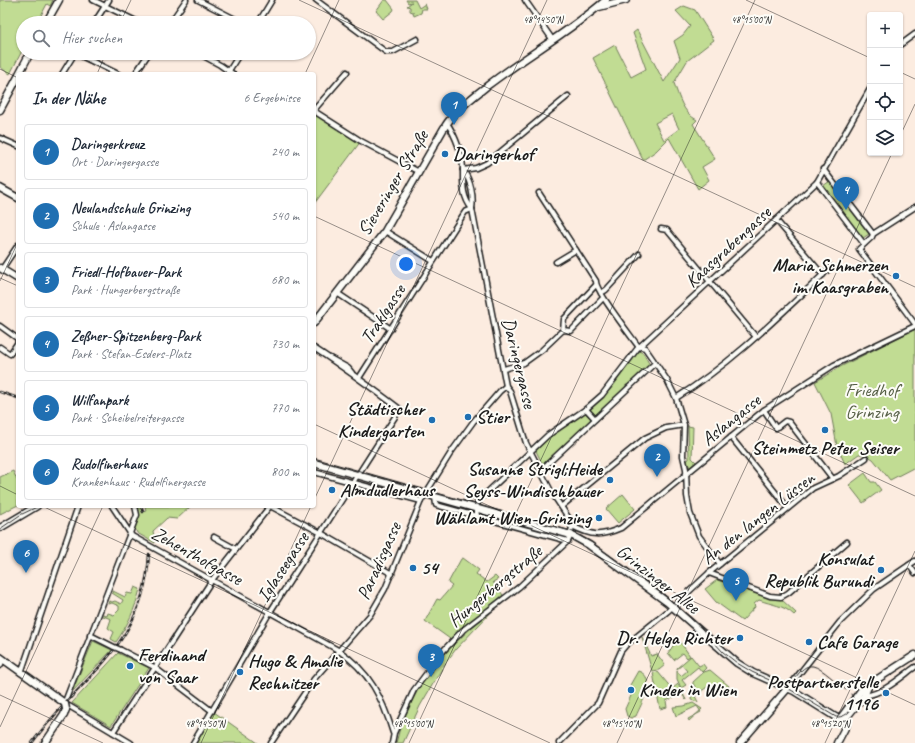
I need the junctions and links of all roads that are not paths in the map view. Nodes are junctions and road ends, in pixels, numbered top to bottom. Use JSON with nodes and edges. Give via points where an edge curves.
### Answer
{"nodes":[{"id":1,"x":59,"y":0,"type":"edge"},
{"id":2,"x":93,"y":0,"type":"edge"},
{"id":3,"x":109,"y":0,"type":"edge"},
{"id":4,"x":186,"y":0,"type":"edge"},
{"id":5,"x":198,"y":0,"type":"edge"},
{"id":6,"x":272,"y":0,"type":"edge"},
{"id":7,"x":316,"y":0,"type":"edge"},
{"id":8,"x":525,"y":0,"type":"edge"},
{"id":9,"x":606,"y":0,"type":"edge"},
{"id":10,"x":626,"y":0,"type":"edge"},
{"id":11,"x":612,"y":2,"type":"edge"},
{"id":12,"x":105,"y":6,"type":"junction"},
{"id":13,"x":598,"y":7,"type":"junction"},
{"id":14,"x":50,"y":16,"type":"edge"},
{"id":15,"x":99,"y":16,"type":"edge"},
{"id":16,"x":126,"y":16,"type":"edge"},
{"id":17,"x":175,"y":16,"type":"edge"},
{"id":18,"x":229,"y":16,"type":"edge"},
{"id":19,"x":262,"y":16,"type":"edge"},
{"id":20,"x":915,"y":34,"type":"edge"},
{"id":21,"x":418,"y":39,"type":"dead end"},
{"id":22,"x":552,"y":39,"type":"junction"},
{"id":23,"x":903,"y":43,"type":"edge"},
{"id":24,"x":26,"y":60,"type":"edge"},
{"id":25,"x":71,"y":60,"type":"edge"},
{"id":26,"x":89,"y":60,"type":"edge"},
{"id":27,"x":144,"y":60,"type":"edge"},
{"id":28,"x":209,"y":60,"type":"edge"},
{"id":29,"x":236,"y":60,"type":"edge"},
{"id":30,"x":20,"y":72,"type":"edge"},
{"id":31,"x":63,"y":72,"type":"edge"},
{"id":32,"x":114,"y":72,"type":"edge"},
{"id":33,"x":136,"y":72,"type":"edge"},
{"id":34,"x":227,"y":72,"type":"edge"},
{"id":35,"x":230,"y":72,"type":"edge"},
{"id":36,"x":347,"y":72,"type":"dead end"},
{"id":37,"x":16,"y":81,"type":"edge"},
{"id":38,"x":867,"y":94,"type":"edge"},
{"id":39,"x":568,"y":96,"type":"dead end"},
{"id":40,"x":316,"y":108,"type":"edge"},
{"id":41,"x":0,"y":110,"type":"edge"},
{"id":42,"x":316,"y":111,"type":"edge"},
{"id":43,"x":447,"y":123,"type":"junction"},
{"id":44,"x":0,"y":138,"type":"edge"},
{"id":45,"x":16,"y":145,"type":"edge"},
{"id":46,"x":823,"y":169,"type":"junction"},
{"id":47,"x":463,"y":170,"type":"junction"},
{"id":48,"x":419,"y":172,"type":"junction"},
{"id":49,"x":817,"y":182,"type":"junction"},
{"id":50,"x":0,"y":188,"type":"edge"},
{"id":51,"x":540,"y":193,"type":"dead end"},
{"id":52,"x":16,"y":197,"type":"edge"},
{"id":53,"x":915,"y":207,"type":"edge"},
{"id":54,"x":472,"y":209,"type":"junction"},
{"id":55,"x":776,"y":220,"type":"junction"},
{"id":56,"x":661,"y":229,"type":"dead end"},
{"id":57,"x":385,"y":231,"type":"junction"},
{"id":58,"x":873,"y":234,"type":"junction"},
{"id":59,"x":864,"y":244,"type":"junction"},
{"id":60,"x":16,"y":248,"type":"edge"},
{"id":61,"x":576,"y":250,"type":"junction"},
{"id":62,"x":639,"y":254,"type":"dead end"},
{"id":63,"x":433,"y":261,"type":"junction"},
{"id":64,"x":556,"y":262,"type":"dead end"},
{"id":65,"x":831,"y":267,"type":"dead end"},
{"id":66,"x":1,"y":268,"type":"edge"},
{"id":67,"x":823,"y":275,"type":"junction"},
{"id":68,"x":16,"y":278,"type":"edge"},
{"id":69,"x":711,"y":282,"type":"junction"},
{"id":70,"x":596,"y":285,"type":"junction"},
{"id":71,"x":337,"y":293,"type":"junction"},
{"id":72,"x":601,"y":293,"type":"junction"},
{"id":73,"x":603,"y":298,"type":"junction"},
{"id":74,"x":316,"y":320,"type":"edge"},
{"id":75,"x":915,"y":325,"type":"edge"},
{"id":76,"x":1,"y":328,"type":"edge"},
{"id":77,"x":391,"y":329,"type":"junction"},
{"id":78,"x":562,"y":330,"type":"junction"},
{"id":79,"x":16,"y":338,"type":"edge"},
{"id":80,"x":756,"y":338,"type":"junction"},
{"id":81,"x":16,"y":345,"type":"edge"},
{"id":82,"x":0,"y":347,"type":"edge"},
{"id":83,"x":641,"y":347,"type":"junction"},
{"id":84,"x":316,"y":349,"type":"edge"},
{"id":85,"x":655,"y":363,"type":"junction"},
{"id":86,"x":504,"y":369,"type":"junction"},
{"id":87,"x":359,"y":378,"type":"junction"},
{"id":88,"x":506,"y":386,"type":"junction"},
{"id":89,"x":676,"y":398,"type":"junction"},
{"id":90,"x":586,"y":409,"type":"junction"},
{"id":91,"x":764,"y":410,"type":"junction"},
{"id":92,"x":595,"y":419,"type":"junction"},
{"id":93,"x":684,"y":425,"type":"junction"},
{"id":94,"x":731,"y":437,"type":"junction"},
{"id":95,"x":530,"y":450,"type":"junction"},
{"id":96,"x":866,"y":458,"type":"dead end"},
{"id":97,"x":316,"y":464,"type":"edge"},
{"id":98,"x":540,"y":471,"type":"junction"},
{"id":99,"x":316,"y":472,"type":"edge"},
{"id":100,"x":686,"y":475,"type":"junction"},
{"id":101,"x":358,"y":476,"type":"junction"},
{"id":102,"x":833,"y":479,"type":"junction"},
{"id":103,"x":354,"y":482,"type":"junction"},
{"id":104,"x":426,"y":494,"type":"junction"},
{"id":105,"x":435,"y":496,"type":"junction"},
{"id":106,"x":421,"y":501,"type":"junction"},
{"id":107,"x":562,"y":506,"type":"junction"},
{"id":108,"x":34,"y":508,"type":"edge"},
{"id":109,"x":77,"y":508,"type":"edge"},
{"id":110,"x":113,"y":508,"type":"edge"},
{"id":111,"x":135,"y":508,"type":"edge"},
{"id":112,"x":268,"y":508,"type":"edge"},
{"id":113,"x":274,"y":508,"type":"edge"},
{"id":114,"x":476,"y":508,"type":"junction"},
{"id":115,"x":788,"y":508,"type":"junction"},
{"id":116,"x":477,"y":516,"type":"junction"},
{"id":117,"x":572,"y":526,"type":"junction"},
{"id":118,"x":0,"y":528,"type":"edge"},
{"id":119,"x":321,"y":533,"type":"junction"},
{"id":120,"x":130,"y":534,"type":"junction"},
{"id":121,"x":214,"y":537,"type":"dead end"},
{"id":122,"x":569,"y":538,"type":"junction"},
{"id":123,"x":847,"y":542,"type":"dead end"},
{"id":124,"x":236,"y":549,"type":"junction"},
{"id":125,"x":915,"y":561,"type":"edge"},
{"id":126,"x":720,"y":564,"type":"junction"},
{"id":127,"x":909,"y":565,"type":"junction"},
{"id":128,"x":709,"y":573,"type":"junction"},
{"id":129,"x":915,"y":573,"type":"edge"},
{"id":130,"x":392,"y":574,"type":"junction"},
{"id":131,"x":212,"y":580,"type":"junction"},
{"id":132,"x":672,"y":606,"type":"junction"},
{"id":133,"x":270,"y":612,"type":"junction"},
{"id":134,"x":90,"y":635,"type":"junction"},
{"id":135,"x":338,"y":650,"type":"junction"},
{"id":136,"x":915,"y":655,"type":"edge"},
{"id":137,"x":1,"y":661,"type":"edge"},
{"id":138,"x":154,"y":667,"type":"junction"},
{"id":139,"x":915,"y":667,"type":"edge"},
{"id":140,"x":20,"y":673,"type":"junction"},
{"id":141,"x":868,"y":687,"type":"junction"},
{"id":142,"x":788,"y":688,"type":"junction"},
{"id":143,"x":864,"y":696,"type":"junction"},
{"id":144,"x":66,"y":704,"type":"junction"},
{"id":145,"x":212,"y":711,"type":"junction"},
{"id":146,"x":843,"y":719,"type":"junction"},
{"id":147,"x":113,"y":732,"type":"junction"},
{"id":148,"x":394,"y":733,"type":"junction"},
{"id":149,"x":45,"y":743,"type":"edge"},
{"id":150,"x":131,"y":743,"type":"edge"},
{"id":151,"x":193,"y":743,"type":"edge"},
{"id":152,"x":271,"y":743,"type":"edge"},
{"id":153,"x":392,"y":743,"type":"edge"},
{"id":154,"x":559,"y":743,"type":"edge"},
{"id":155,"x":740,"y":743,"type":"edge"},
{"id":156,"x":837,"y":743,"type":"edge"}],
"edges":[{"from":1,"to":14,"type":"street"},
{"from":2,"to":12,"type":"street"},
{"from":3,"to":12,"type":"street"},
{"from":4,"to":17,"type":"street"},
{"from":5,"to":18,"type":"street"},
{"from":6,"to":19,"type":"street"},
{"from":7,"to":21,"type":"street","via":[[389,53]]},
{"from":8,"to":22,"type":"street"},
{"from":9,"to":13,"type":"street","name":"Sieveringer Straße"},
{"from":10,"to":11,"type":"street"},
{"from":11,"to":13,"type":"street"},
{"from":12,"to":15,"type":"street"},
{"from":12,"to":16,"type":"street"},
{"from":13,"to":22,"type":"street","name":"Sieveringer Straße"},
{"from":20,"to":23,"type":"street"},
{"from":22,"to":43,"type":"street","name":"Sieveringer Straße","via":[[468,101]]},
{"from":24,"to":30,"type":"street"},
{"from":25,"to":31,"type":"street"},
{"from":26,"to":32,"type":"street"},
{"from":27,"to":33,"type":"street"},
{"from":28,"to":34,"type":"street"},
{"from":29,"to":35,"type":"street"},
{"from":36,"to":40,"type":"street"},
{"from":37,"to":41,"type":"street"},
{"from":38,"to":46,"type":"street","name":"Kaasgrabengasse"},
{"from":39,"to":47,"type":"street","via":[[487,163]]},
{"from":42,"to":48,"type":"street","via":[[361,141]]},
{"from":43,"to":47,"type":"street","name":"Daringergasse","via":[[459,151]]},
{"from":43,"to":48,"type":"street","name":"Sieveringer Straße"},
{"from":44,"to":45,"type":"street"},
{"from":46,"to":49,"type":"street","name":"Kaasgrabengasse"},
{"from":46,"to":58,"type":"street"},
{"from":47,"to":54,"type":"street","name":"Daringergasse","via":[[466,202]]},
{"from":48,"to":57,"type":"street","name":"Sieveringer Straße"},
{"from":49,"to":55,"type":"street","name":"Kaasgrabengasse"},
{"from":49,"to":59,"type":"street"},
{"from":50,"to":52,"type":"street"},
{"from":51,"to":61,"type":"street"},
{"from":53,"to":58,"type":"street"},
{"from":54,"to":63,"type":"street","name":"Traklgasse","via":[[465,212]]},
{"from":54,"to":86,"type":"street","name":"Daringergasse"},
{"from":55,"to":67,"type":"street"},
{"from":55,"to":69,"type":"street","name":"Kaasgrabengasse"},
{"from":56,"to":69,"type":"street","via":[[667,230]]},
{"from":57,"to":63,"type":"street"},
{"from":57,"to":71,"type":"street","name":"Sieveringer Straße"},
{"from":58,"to":59,"type":"street"},
{"from":59,"to":75,"type":"street","via":[[859,249]]},
{"from":60,"to":66,"type":"street"},
{"from":61,"to":64,"type":"street"},
{"from":61,"to":70,"type":"street"},
{"from":62,"to":72,"type":"street"},
{"from":63,"to":77,"type":"street","name":"Traklgasse"},
{"from":65,"to":67,"type":"street"},
{"from":66,"to":68,"type":"street"},
{"from":67,"to":80,"type":"street"},
{"from":69,"to":80,"type":"street"},
{"from":69,"to":83,"type":"street","name":"Kaasgrabengasse"},
{"from":70,"to":72,"type":"street"},
{"from":70,"to":78,"type":"street","via":[[564,319]]},
{"from":71,"to":74,"type":"street","name":"Sieveringer Straße"},
{"from":71,"to":77,"type":"street"},
{"from":72,"to":73,"type":"street"},
{"from":73,"to":78,"type":"street","via":[[571,331]]},
{"from":73,"to":83,"type":"street"},
{"from":75,"to":91,"type":"street","name":"Aslangasse","via":[[834,365]]},
{"from":76,"to":79,"type":"street"},
{"from":77,"to":87,"type":"street","name":"Traklgasse"},
{"from":78,"to":86,"type":"street","via":[[530,360]]},
{"from":80,"to":89,"type":"street","via":[[718,370]]},
{"from":81,"to":82,"type":"street","via":[[10,354]]},
{"from":83,"to":85,"type":"street","via":[[645,348]]},
{"from":83,"to":90,"type":"street","name":"Kaasgrabengasse","via":[[629,358],[602,395]]},
{"from":84,"to":87,"type":"street"},
{"from":85,"to":89,"type":"street"},
{"from":85,"to":92,"type":"street"},
{"from":86,"to":88,"type":"street","name":"Daringergasse"},
{"from":87,"to":101,"type":"street","name":"Iglaseegasse","via":[[400,409]]},
{"from":88,"to":95,"type":"street","name":"Daringergasse"},
{"from":88,"to":104,"type":"street","name":"Paradisgasse","via":[[473,422]]},
{"from":89,"to":93,"type":"street"},
{"from":90,"to":92,"type":"street"},
{"from":90,"to":95,"type":"street","name":"Kaasgrabengasse"},
{"from":91,"to":94,"type":"street","name":"Aslangasse"},
{"from":91,"to":102,"type":"street","via":[[776,428],[786,421],[789,422]]},
{"from":92,"to":98,"type":"street"},
{"from":93,"to":100,"type":"street","via":[[683,456]]},
{"from":93,"to":107,"type":"street","via":[[666,428],[645,438]]},
{"from":94,"to":100,"type":"street","name":"Aslangasse"},
{"from":94,"to":115,"type":"street"},
{"from":95,"to":98,"type":"street","name":"Daringergasse"},
{"from":95,"to":114,"type":"street","name":"Kaasgrabengasse","via":[[479,500]]},
{"from":96,"to":102,"type":"street","name":"An den langen Lüssen"},
{"from":97,"to":101,"type":"street","name":"Grinzinger Allee"},
{"from":98,"to":107,"type":"street","name":"Daringergasse"},
{"from":99,"to":103,"type":"street"},
{"from":100,"to":117,"type":"street","name":"Aslangasse","via":[[628,523],[607,534],[596,535]]},
{"from":100,"to":126,"type":"street","via":[[693,525]]},
{"from":101,"to":103,"type":"street","name":"Iglaseegasse"},
{"from":101,"to":104,"type":"street","name":"Grinzinger Allee"},
{"from":102,"to":115,"type":"street","name":"An den langen Lüssen","via":[[813,488]]},
{"from":103,"to":106,"type":"street"},
{"from":103,"to":119,"type":"street","name":"Iglaseegasse"},
{"from":104,"to":105,"type":"street","name":"Grinzinger Allee"},
{"from":104,"to":106,"type":"street","name":"Paradisgasse"},
{"from":105,"to":114,"type":"street","name":"Grinzinger Allee"},
{"from":105,"to":116,"type":"street","name":"Grinzinger Allee","via":[[436,505]]},
{"from":106,"to":130,"type":"street","name":"Paradisgasse"},
{"from":107,"to":117,"type":"street","name":"Daringergasse"},
{"from":108,"to":118,"type":"street"},
{"from":109,"to":140,"type":"street"},
{"from":110,"to":120,"type":"street","name":"Zehenthofgasse"},
{"from":111,"to":120,"type":"street","via":[[137,516]]},
{"from":112,"to":124,"type":"street"},
{"from":113,"to":119,"type":"street"},
{"from":114,"to":116,"type":"street"},
{"from":114,"to":122,"type":"street","name":"Grinzinger Allee"},
{"from":115,"to":126,"type":"street","name":"An den langen Lüssen"},
{"from":116,"to":122,"type":"street","name":"Grinzinger Allee"},
{"from":117,"to":122,"type":"street"},
{"from":119,"to":130,"type":"street"},
{"from":119,"to":133,"type":"street","name":"Iglaseegasse"},
{"from":120,"to":131,"type":"street","name":"Zehenthofgasse"},
{"from":120,"to":134,"type":"street"},
{"from":121,"to":124,"type":"street"},
{"from":122,"to":132,"type":"street","name":"Grinzinger Allee","via":[[589,545]]},
{"from":122,"to":148,"type":"street","name":"Hungerbergstraße","via":[[519,588],[463,630],[444,650],[414,690]]},
{"from":123,"to":128,"type":"street","via":[[788,593],[781,596],[770,596]]},
{"from":124,"to":131,"type":"street"},
{"from":125,"to":127,"type":"street"},
{"from":126,"to":128,"type":"street","name":"An den langen Lüssen"},
{"from":127,"to":129,"type":"street"},
{"from":127,"to":142,"type":"street","via":[[874,589],[840,622]]},
{"from":128,"to":132,"type":"street","name":"An den langen Lüssen"},
{"from":130,"to":135,"type":"street","name":"Paradisgasse","via":[[370,615]]},
{"from":131,"to":133,"type":"street","name":"Zehenthofgasse"},
{"from":131,"to":138,"type":"street"},
{"from":132,"to":142,"type":"street","name":"Grinzinger Allee","via":[[737,663]]},
{"from":132,"to":154,"type":"street","name":"An den langen Lüssen","via":[[621,651],[598,703]]},
{"from":133,"to":135,"type":"street","name":"Zehenthofgasse"},
{"from":133,"to":145,"type":"street","name":"Iglaseegasse"},
{"from":134,"to":138,"type":"street","bridge":true},
{"from":134,"to":144,"type":"street"},
{"from":135,"to":148,"type":"street","name":"Zehenthofgasse","via":[[360,668],[378,692]]},
{"from":135,"to":152,"type":"street","name":"Paradisgasse","via":[[303,693]]},
{"from":136,"to":141,"type":"street"},
{"from":137,"to":140,"type":"street"},
{"from":138,"to":145,"type":"street"},
{"from":138,"to":147,"type":"street"},
{"from":139,"to":143,"type":"street","via":[[888,686]]},
{"from":140,"to":144,"type":"street"},
{"from":141,"to":143,"type":"street"},
{"from":141,"to":146,"type":"street","via":[[856,696]]},
{"from":142,"to":146,"type":"street","name":"Grinzinger Allee"},
{"from":142,"to":155,"type":"street"},
{"from":143,"to":146,"type":"street"},
{"from":144,"to":147,"type":"street"},
{"from":144,"to":149,"type":"street","via":[[64,715]]},
{"from":145,"to":151,"type":"street","name":"Iglaseegasse"},
{"from":146,"to":156,"type":"street","via":[[843,730]]},
{"from":147,"to":150,"type":"street"},
{"from":148,"to":153,"type":"street","name":"Hungerbergstraße"}]}
